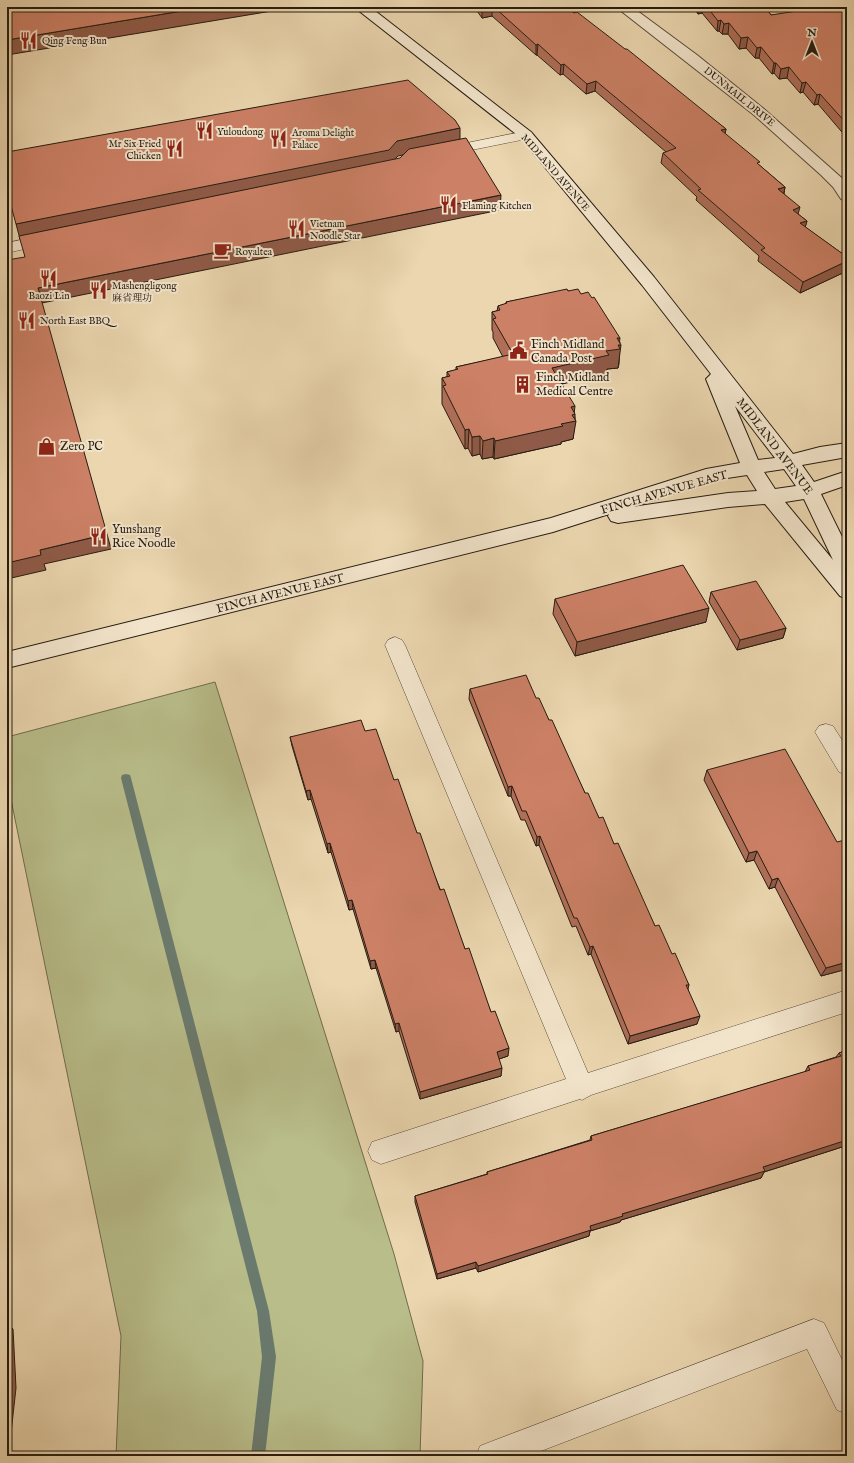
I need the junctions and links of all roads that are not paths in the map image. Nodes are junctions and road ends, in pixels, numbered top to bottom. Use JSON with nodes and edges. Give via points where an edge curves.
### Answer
{"nodes":[{"id":1,"x":361,"y":7,"type":"edge"},
{"id":2,"x":623,"y":7,"type":"edge"},
{"id":3,"x":526,"y":135,"type":"junction"},
{"id":4,"x":426,"y":155,"type":"edge"},
{"id":5,"x":847,"y":196,"type":"edge"},
{"id":6,"x":61,"y":237,"type":"edge"},
{"id":7,"x":7,"y":248,"type":"edge"},
{"id":8,"x":704,"y":352,"type":"junction"},
{"id":9,"x":847,"y":450,"type":"edge"},
{"id":10,"x":790,"y":462,"type":"junction"},
{"id":11,"x":752,"y":468,"type":"junction"},
{"id":12,"x":847,"y":478,"type":"edge"},
{"id":13,"x":810,"y":491,"type":"junction"},
{"id":14,"x":770,"y":497,"type":"junction"},
{"id":15,"x":553,"y":525,"type":"junction"},
{"id":16,"x":847,"y":568,"type":"edge"},
{"id":17,"x":847,"y":591,"type":"edge"},
{"id":18,"x":395,"y":645,"type":"dead end"},
{"id":19,"x":7,"y":660,"type":"edge"},
{"id":20,"x":826,"y":732,"type":"dead end"},
{"id":21,"x":847,"y":766,"type":"edge"},
{"id":22,"x":847,"y":1002,"type":"edge"},
{"id":23,"x":582,"y":1088,"type":"junction"},
{"id":24,"x":381,"y":1151,"type":"dead end"},
{"id":25,"x":847,"y":1400,"type":"edge"},
{"id":26,"x":490,"y":1456,"type":"edge"}],
"edges":[{"from":1,"to":3,"type":"main road","name":"MIDLAND AVENUE"},
{"from":2,"to":5,"type":"main road","name":"DUNMAIL DRIVE","via":[[768,117],[826,172]]},
{"from":3,"to":4,"type":"lane"},
{"from":3,"to":8,"type":"main road","name":"MIDLAND AVENUE","via":[[648,280]]},
{"from":6,"to":7,"type":"lane"},
{"from":8,"to":10,"type":"main road","name":"MIDLAND AVENUE"},
{"from":8,"to":11,"type":"main road","name":"MIDLAND AVENUE"},
{"from":9,"to":10,"type":"main road","name":"FINCH AVENUE EAST"},
{"from":10,"to":11,"type":"main road","name":"FINCH AVENUE EAST"},
{"from":10,"to":13,"type":"main road","name":"MIDLAND AVENUE"},
{"from":11,"to":14,"type":"main road","name":"MIDLAND AVENUE"},
{"from":11,"to":15,"type":"main road","name":"FINCH AVENUE EAST","via":[[713,474]]},
{"from":12,"to":13,"type":"main road","name":"FINCH AVENUE EAST"},
{"from":13,"to":14,"type":"main road","name":"FINCH AVENUE EAST"},
{"from":13,"to":16,"type":"main road","name":"MIDLAND AVENUE"},
{"from":14,"to":15,"type":"main road","name":"FINCH AVENUE EAST","via":[[728,500]]},
{"from":14,"to":17,"type":"main road","name":"MIDLAND AVENUE"},
{"from":15,"to":19,"type":"main road","name":"FINCH AVENUE EAST"},
{"from":18,"to":23,"type":"lane"},
{"from":20,"to":21,"type":"lane"},
{"from":22,"to":23,"type":"lane"},
{"from":23,"to":24,"type":"lane"},
{"from":25,"to":26,"type":"lane","via":[[814,1333]]}]}
